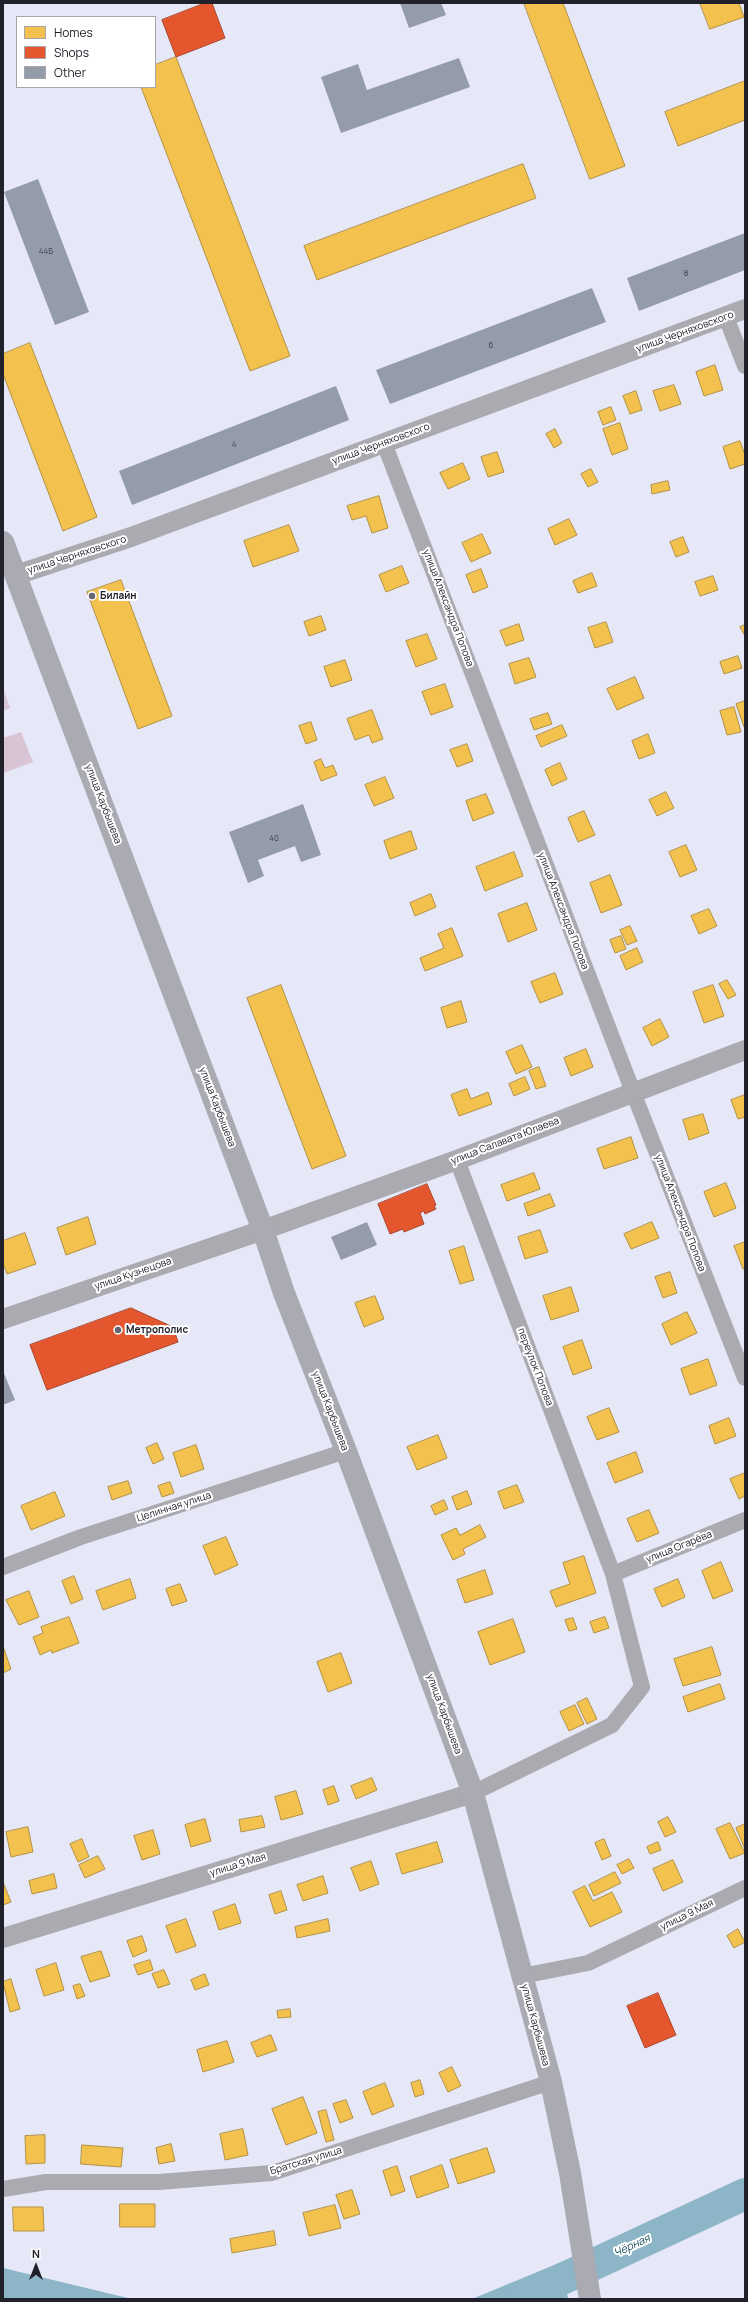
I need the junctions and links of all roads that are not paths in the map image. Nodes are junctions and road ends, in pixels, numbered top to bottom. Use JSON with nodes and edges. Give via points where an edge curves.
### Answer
{"nodes":[{"id":1,"x":745,"y":310,"type":"edge"},
{"id":2,"x":726,"y":317,"type":"junction"},
{"id":3,"x":745,"y":366,"type":"edge"},
{"id":4,"x":384,"y":443,"type":"junction"},
{"id":5,"x":3,"y":542,"type":"edge"},
{"id":6,"x":16,"y":574,"type":"junction"},
{"id":7,"x":745,"y":1050,"type":"edge"},
{"id":8,"x":633,"y":1092,"type":"junction"},
{"id":9,"x":457,"y":1160,"type":"junction"},
{"id":10,"x":263,"y":1230,"type":"junction"},
{"id":11,"x":3,"y":1319,"type":"edge"},
{"id":12,"x":745,"y":1378,"type":"edge"},
{"id":13,"x":346,"y":1451,"type":"junction"},
{"id":14,"x":745,"y":1520,"type":"edge"},
{"id":15,"x":3,"y":1567,"type":"edge"},
{"id":16,"x":613,"y":1574,"type":"junction"},
{"id":17,"x":473,"y":1793,"type":"junction"},
{"id":18,"x":745,"y":1888,"type":"edge"},
{"id":19,"x":3,"y":1938,"type":"edge"},
{"id":20,"x":522,"y":1976,"type":"junction"},
{"id":21,"x":551,"y":2082,"type":"junction"},
{"id":22,"x":3,"y":2189,"type":"edge"},
{"id":23,"x":590,"y":2299,"type":"edge"}],
"edges":[{"from":1,"to":2,"type":"street","name":"улица Черняховского"},
{"from":2,"to":3,"type":"street"},
{"from":2,"to":4,"type":"street","name":"улица Черняховского"},
{"from":4,"to":6,"type":"street","name":"улица Черняховского","via":[[131,537]]},
{"from":4,"to":8,"type":"street","name":"улица Александра Попова"},
{"from":5,"to":6,"type":"main road","name":"улица Карбышева"},
{"from":6,"to":10,"type":"main road","name":"улица Карбышева"},
{"from":7,"to":8,"type":"street","name":"улица Салавата Юлаева"},
{"from":8,"to":9,"type":"street","name":"улица Салавата Юлаева"},
{"from":8,"to":12,"type":"street","name":"улица Александра Попова"},
{"from":9,"to":10,"type":"street","name":"улица Салавата Юлаева"},
{"from":9,"to":16,"type":"street","name":"переулок Попова"},
{"from":10,"to":11,"type":"street","name":"улица Кузнецова"},
{"from":10,"to":13,"type":"main road","name":"улица Карбышева","via":[[284,1293]]},
{"from":13,"to":15,"type":"street","name":"Целинная улица","via":[[81,1537]]},
{"from":13,"to":17,"type":"main road","name":"улица Карбышева"},
{"from":14,"to":16,"type":"street","name":"улица Огарёва"},
{"from":16,"to":17,"type":"street","name":"переулок Попова","via":[[642,1687],[612,1725]]},
{"from":17,"to":19,"type":"street","name":"улица 9 Мая"},
{"from":17,"to":20,"type":"main road","name":"улица Карбышева"},
{"from":18,"to":20,"type":"street","name":"улица 9 Мая","via":[[588,1963]]},
{"from":20,"to":21,"type":"main road","name":"улица Карбышева"},
{"from":21,"to":22,"type":"street","name":"Братская улица","via":[[272,2173],[159,2182],[46,2182]]},
{"from":21,"to":23,"type":"main road","name":"улица Карбышева","via":[[570,2173]]}]}
